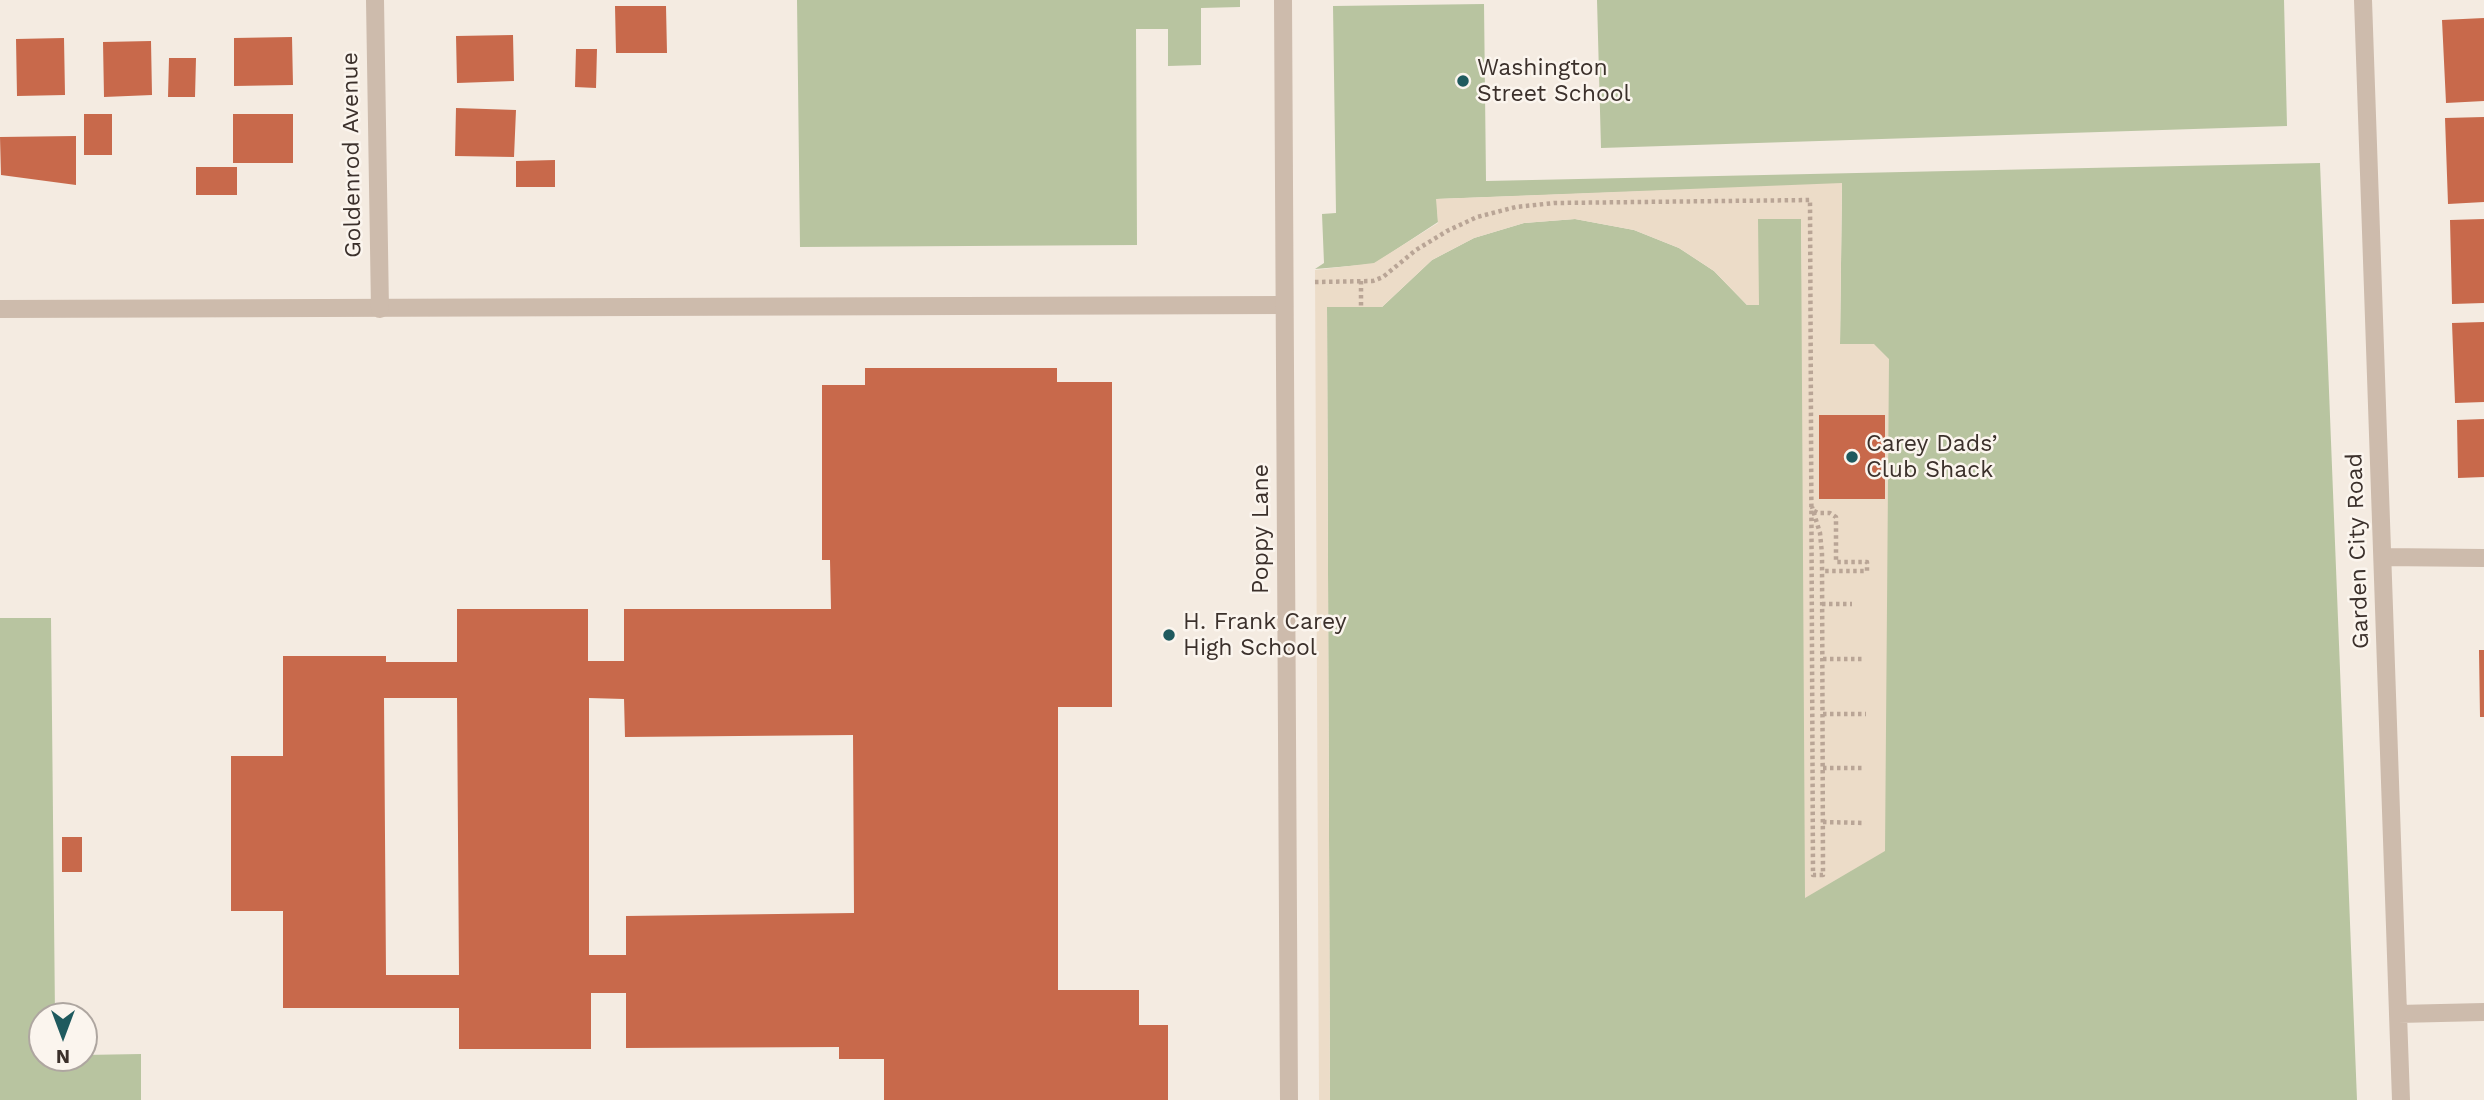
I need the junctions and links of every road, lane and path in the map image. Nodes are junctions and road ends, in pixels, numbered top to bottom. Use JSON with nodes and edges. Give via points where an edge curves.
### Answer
{"nodes":[{"id":1,"x":375,"y":0,"type":"edge"},
{"id":2,"x":1283,"y":0,"type":"edge"},
{"id":3,"x":2363,"y":0,"type":"edge"},
{"id":4,"x":1362,"y":281,"type":"junction"},
{"id":5,"x":1315,"y":282,"type":"dead end"},
{"id":6,"x":1284,"y":305,"type":"junction"},
{"id":7,"x":1362,"y":307,"type":"dead end"},
{"id":8,"x":1,"y":309,"type":"edge"},
{"id":9,"x":380,"y":309,"type":"junction"},
{"id":10,"x":1812,"y":507,"type":"junction"},
{"id":11,"x":2382,"y":557,"type":"junction"},
{"id":12,"x":2484,"y":558,"type":"edge"},
{"id":13,"x":1822,"y":571,"type":"junction"},
{"id":14,"x":1822,"y":604,"type":"junction"},
{"id":15,"x":1852,"y":604,"type":"dead end"},
{"id":16,"x":1823,"y":659,"type":"junction"},
{"id":17,"x":1864,"y":659,"type":"dead end"},
{"id":18,"x":1823,"y":714,"type":"junction"},
{"id":19,"x":1866,"y":714,"type":"dead end"},
{"id":20,"x":1823,"y":768,"type":"junction"},
{"id":21,"x":1865,"y":768,"type":"dead end"},
{"id":22,"x":1823,"y":822,"type":"junction"},
{"id":23,"x":1865,"y":823,"type":"dead end"},
{"id":24,"x":2484,"y":1012,"type":"edge"},
{"id":25,"x":2398,"y":1014,"type":"junction"},
{"id":26,"x":1289,"y":1100,"type":"edge"},
{"id":27,"x":2401,"y":1100,"type":"edge"}],
"edges":[{"from":1,"to":9,"type":"street","name":"Goldenrod Avenue"},
{"from":2,"to":6,"type":"street","name":"Poppy Lane"},
{"from":3,"to":11,"type":"street","name":"Garden City Road"},
{"from":4,"to":5,"type":"path"},
{"from":4,"to":7,"type":"path"},
{"from":4,"to":10,"type":"path","via":[[1383,277],[1447,231],[1516,206],[1810,200]]},
{"from":6,"to":9,"type":"street"},
{"from":6,"to":26,"type":"street","name":"Poppy Lane"},
{"from":8,"to":9,"type":"street"},
{"from":10,"to":13,"type":"path","via":[[1820,533]]},
{"from":10,"to":13,"type":"path","via":[[1836,517],[1836,562],[1867,562],[1867,571]]},
{"from":10,"to":22,"type":"path","via":[[1813,874],[1823,874]]},
{"from":11,"to":12,"type":"street"},
{"from":11,"to":25,"type":"street","name":"Garden City Road"},
{"from":13,"to":14,"type":"path"},
{"from":14,"to":15,"type":"path"},
{"from":14,"to":16,"type":"path"},
{"from":16,"to":17,"type":"path"},
{"from":16,"to":18,"type":"path"},
{"from":18,"to":19,"type":"path"},
{"from":18,"to":20,"type":"path"},
{"from":20,"to":21,"type":"path"},
{"from":20,"to":22,"type":"path"},
{"from":22,"to":23,"type":"path"},
{"from":24,"to":25,"type":"street"},
{"from":25,"to":27,"type":"street","name":"Garden City Road"}]}
